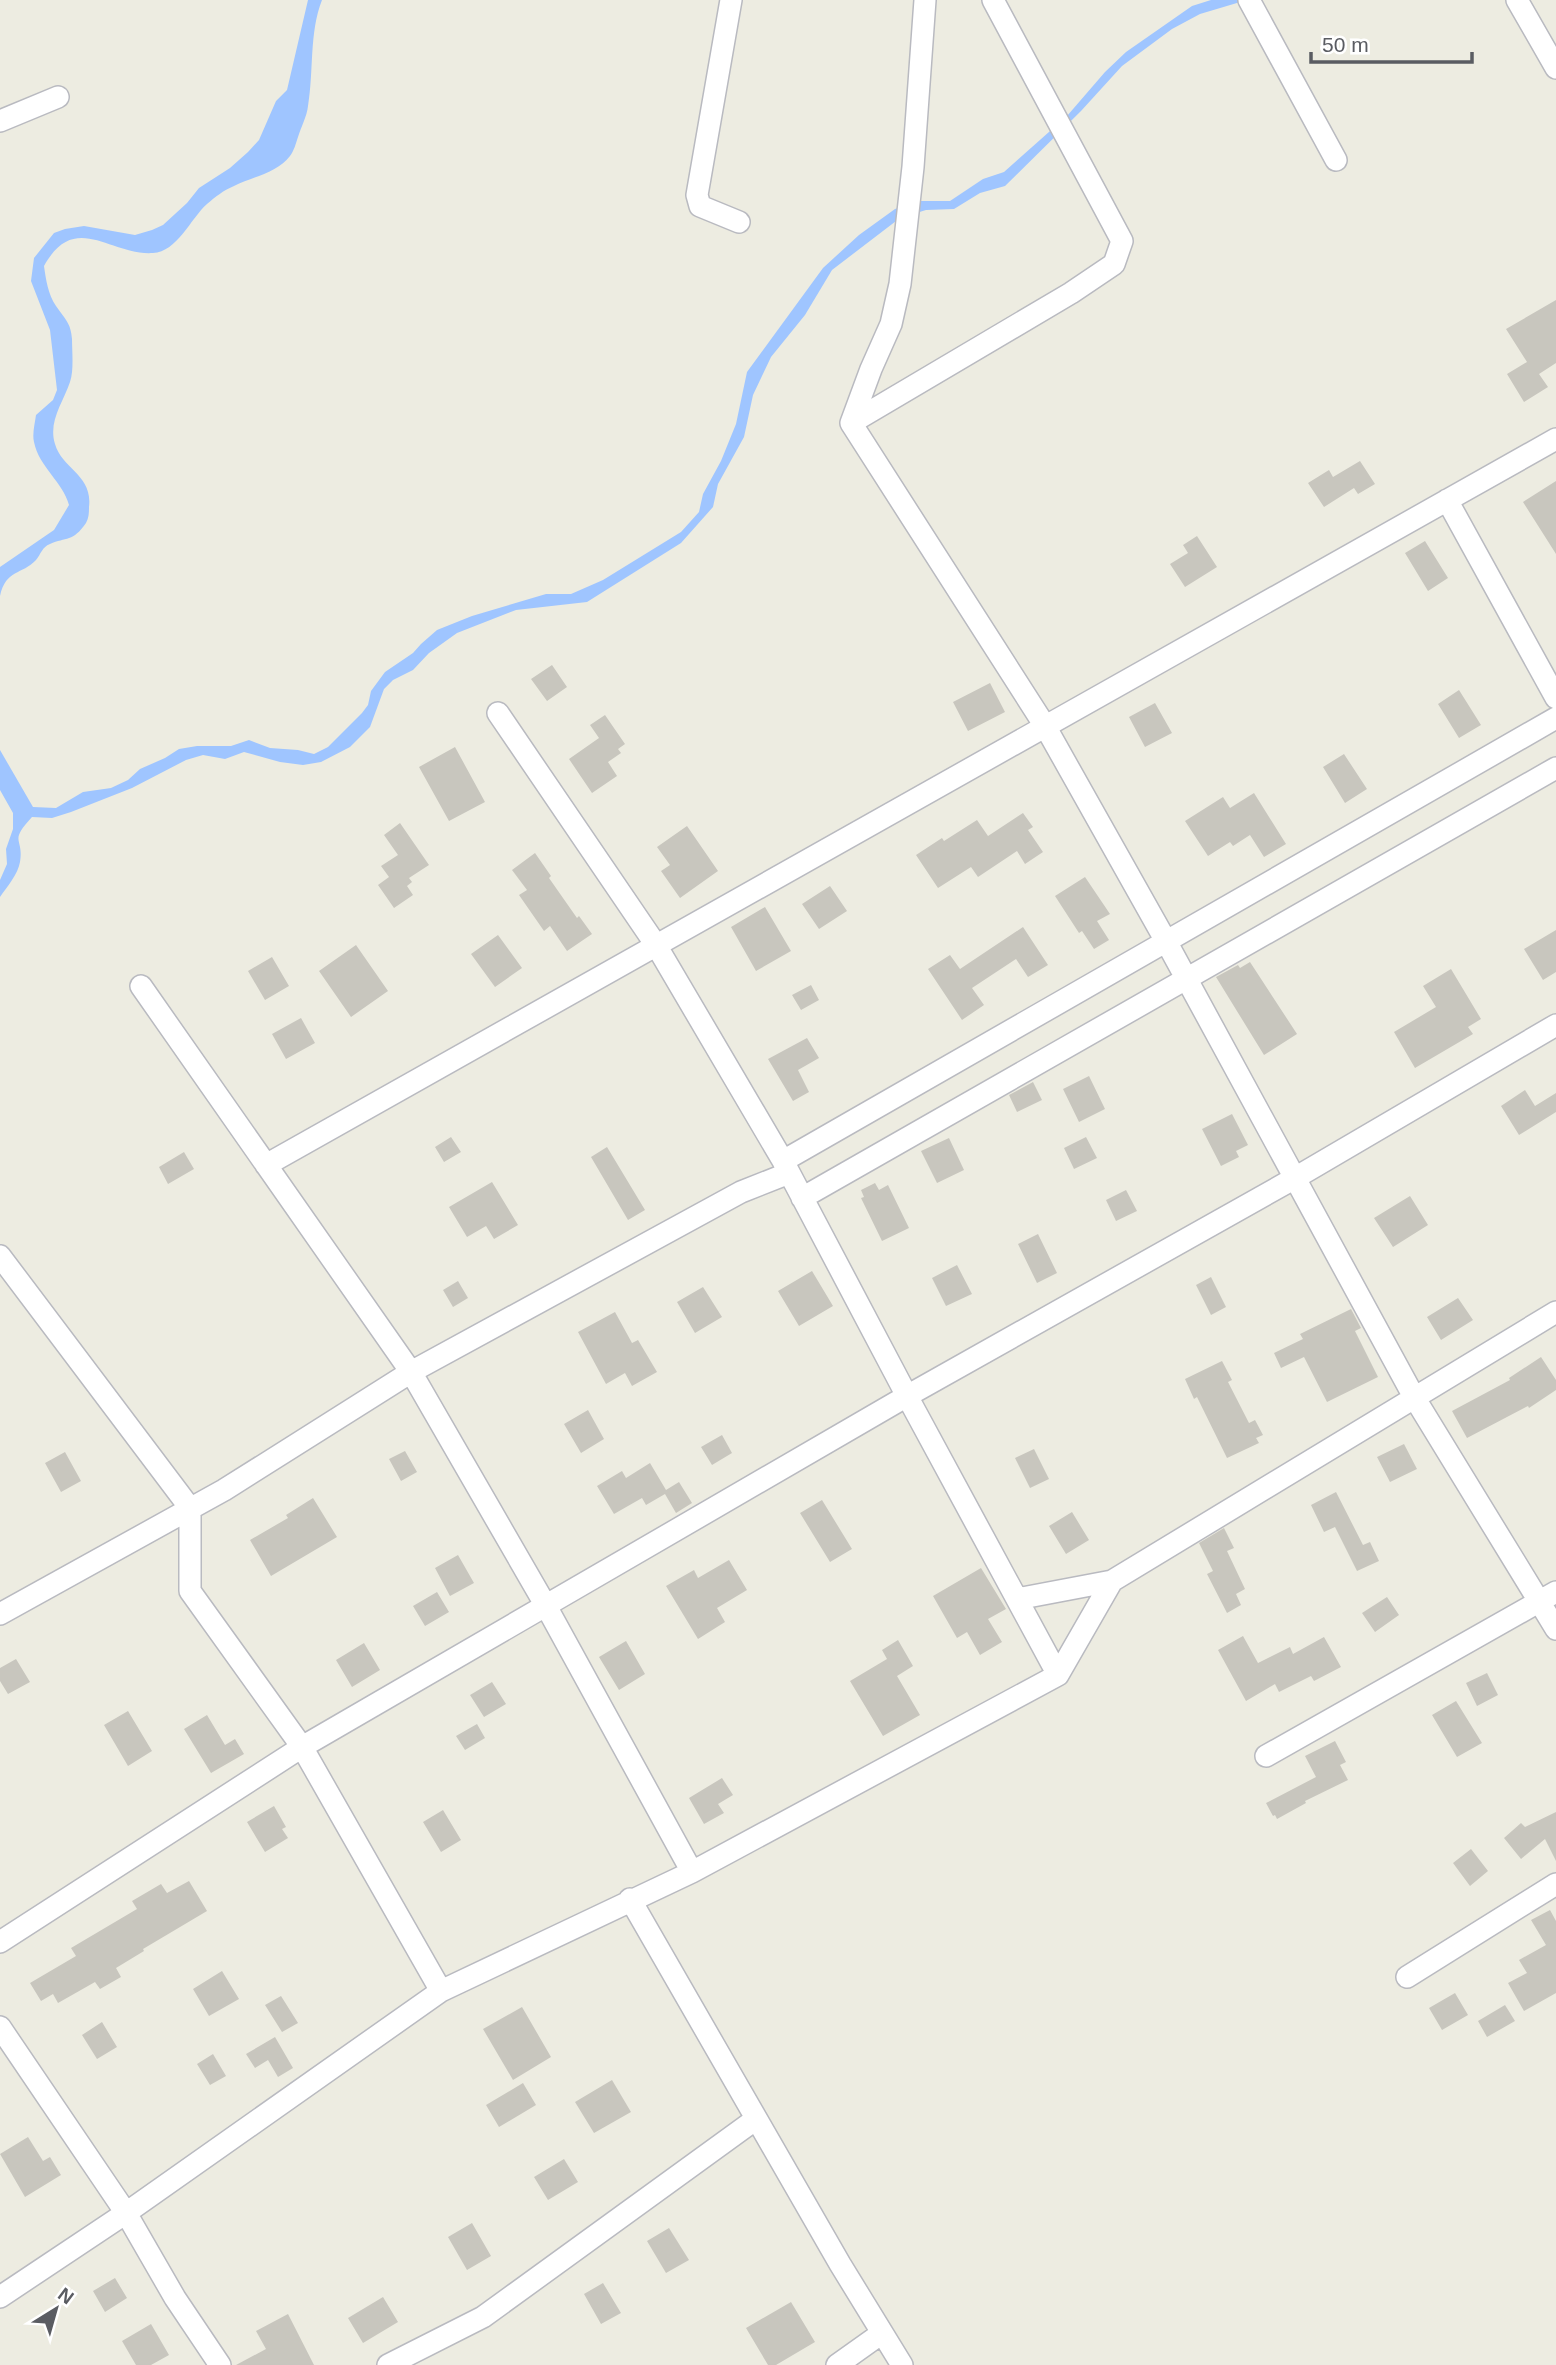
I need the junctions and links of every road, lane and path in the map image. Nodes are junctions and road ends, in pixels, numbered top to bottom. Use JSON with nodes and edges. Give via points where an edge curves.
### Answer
{"nodes":[{"id":1,"x":731,"y":0,"type":"edge"},
{"id":2,"x":925,"y":0,"type":"edge"},
{"id":3,"x":993,"y":0,"type":"edge"},
{"id":4,"x":1250,"y":0,"type":"edge"},
{"id":5,"x":1517,"y":0,"type":"edge"},
{"id":6,"x":1556,"y":68,"type":"edge"},
{"id":7,"x":58,"y":97,"type":"dead end"},
{"id":8,"x":0,"y":121,"type":"edge"},
{"id":9,"x":1336,"y":160,"type":"dead end"},
{"id":10,"x":738,"y":222,"type":"dead end"},
{"id":11,"x":851,"y":422,"type":"junction"},
{"id":12,"x":1556,"y":439,"type":"edge"},
{"id":13,"x":1447,"y":500,"type":"junction"},
{"id":14,"x":1556,"y":698,"type":"edge"},
{"id":15,"x":498,"y":713,"type":"dead end"},
{"id":16,"x":1556,"y":718,"type":"edge"},
{"id":17,"x":1045,"y":726,"type":"junction"},
{"id":18,"x":1556,"y":768,"type":"edge"},
{"id":19,"x":1167,"y":943,"type":"junction"},
{"id":20,"x":656,"y":945,"type":"junction"},
{"id":21,"x":1186,"y":979,"type":"junction"},
{"id":22,"x":141,"y":986,"type":"dead end"},
{"id":23,"x":1556,"y":1025,"type":"edge"},
{"id":24,"x":266,"y":1165,"type":"junction"},
{"id":25,"x":786,"y":1167,"type":"junction"},
{"id":26,"x":1295,"y":1178,"type":"junction"},
{"id":27,"x":802,"y":1198,"type":"junction"},
{"id":28,"x":0,"y":1256,"type":"edge"},
{"id":29,"x":1556,"y":1312,"type":"edge"},
{"id":30,"x":411,"y":1372,"type":"junction"},
{"id":31,"x":906,"y":1396,"type":"junction"},
{"id":32,"x":1414,"y":1397,"type":"junction"},
{"id":33,"x":190,"y":1508,"type":"junction"},
{"id":34,"x":1112,"y":1581,"type":"junction"},
{"id":35,"x":1548,"y":1597,"type":"edge"},
{"id":36,"x":1017,"y":1599,"type":"junction"},
{"id":37,"x":546,"y":1606,"type":"junction"},
{"id":38,"x":0,"y":1614,"type":"edge"},
{"id":39,"x":1556,"y":1629,"type":"edge"},
{"id":40,"x":1058,"y":1675,"type":"junction"},
{"id":41,"x":302,"y":1747,"type":"junction"},
{"id":42,"x":1266,"y":1756,"type":"dead end"},
{"id":43,"x":692,"y":1872,"type":"junction"},
{"id":44,"x":1556,"y":1884,"type":"edge"},
{"id":45,"x":630,"y":1899,"type":"junction"},
{"id":46,"x":0,"y":1942,"type":"edge"},
{"id":47,"x":1406,"y":1977,"type":"dead end"},
{"id":48,"x":441,"y":1991,"type":"junction"},
{"id":49,"x":0,"y":2027,"type":"edge"},
{"id":50,"x":756,"y":2119,"type":"junction"},
{"id":51,"x":126,"y":2213,"type":"junction"},
{"id":52,"x":0,"y":2297,"type":"edge"},
{"id":53,"x":882,"y":2333,"type":"junction"},
{"id":54,"x":220,"y":2365,"type":"edge"},
{"id":55,"x":388,"y":2365,"type":"edge"},
{"id":56,"x":837,"y":2365,"type":"edge"},
{"id":57,"x":902,"y":2365,"type":"edge"}],
"edges":[{"from":1,"to":10,"type":"street","via":[[697,195],[700,206]]},
{"from":2,"to":11,"type":"street","via":[[900,284],[891,324]]},
{"from":3,"to":11,"type":"street","via":[[1122,241],[1114,264],[1071,293]]},
{"from":4,"to":9,"type":"street"},
{"from":5,"to":6,"type":"street"},
{"from":7,"to":8,"type":"street"},
{"from":11,"to":17,"type":"street"},
{"from":12,"to":13,"type":"street"},
{"from":13,"to":14,"type":"street"},
{"from":13,"to":17,"type":"street"},
{"from":15,"to":20,"type":"street"},
{"from":16,"to":19,"type":"street"},
{"from":17,"to":19,"type":"street"},
{"from":17,"to":20,"type":"street"},
{"from":18,"to":21,"type":"street"},
{"from":19,"to":21,"type":"street"},
{"from":19,"to":25,"type":"street"},
{"from":20,"to":24,"type":"street"},
{"from":20,"to":25,"type":"street"},
{"from":21,"to":26,"type":"street"},
{"from":21,"to":27,"type":"street"},
{"from":22,"to":24,"type":"street"},
{"from":23,"to":26,"type":"street"},
{"from":24,"to":30,"type":"street"},
{"from":25,"to":27,"type":"street"},
{"from":25,"to":30,"type":"street"},
{"from":26,"to":31,"type":"street"},
{"from":26,"to":32,"type":"street"},
{"from":27,"to":31,"type":"street"},
{"from":28,"to":33,"type":"street"},
{"from":29,"to":32,"type":"street"},
{"from":30,"to":33,"type":"street"},
{"from":30,"to":37,"type":"street"},
{"from":31,"to":36,"type":"street"},
{"from":31,"to":37,"type":"street"},
{"from":32,"to":34,"type":"street"},
{"from":32,"to":35,"type":"street"},
{"from":33,"to":38,"type":"street"},
{"from":33,"to":41,"type":"street","via":[[190,1591]]},
{"from":34,"to":36,"type":"street"},
{"from":34,"to":40,"type":"street"},
{"from":35,"to":39,"type":"street"},
{"from":35,"to":42,"type":"street"},
{"from":36,"to":40,"type":"street"},
{"from":37,"to":41,"type":"street"},
{"from":37,"to":43,"type":"street"},
{"from":40,"to":43,"type":"street"},
{"from":41,"to":46,"type":"street"},
{"from":41,"to":48,"type":"street"},
{"from":43,"to":45,"type":"street"},
{"from":44,"to":47,"type":"street"},
{"from":45,"to":48,"type":"street"},
{"from":45,"to":50,"type":"street"},
{"from":48,"to":51,"type":"street"},
{"from":49,"to":51,"type":"street"},
{"from":50,"to":53,"type":"street"},
{"from":50,"to":55,"type":"street","via":[[483,2317]]},
{"from":51,"to":52,"type":"street"},
{"from":51,"to":54,"type":"street"},
{"from":53,"to":56,"type":"street"},
{"from":53,"to":57,"type":"street"}]}
